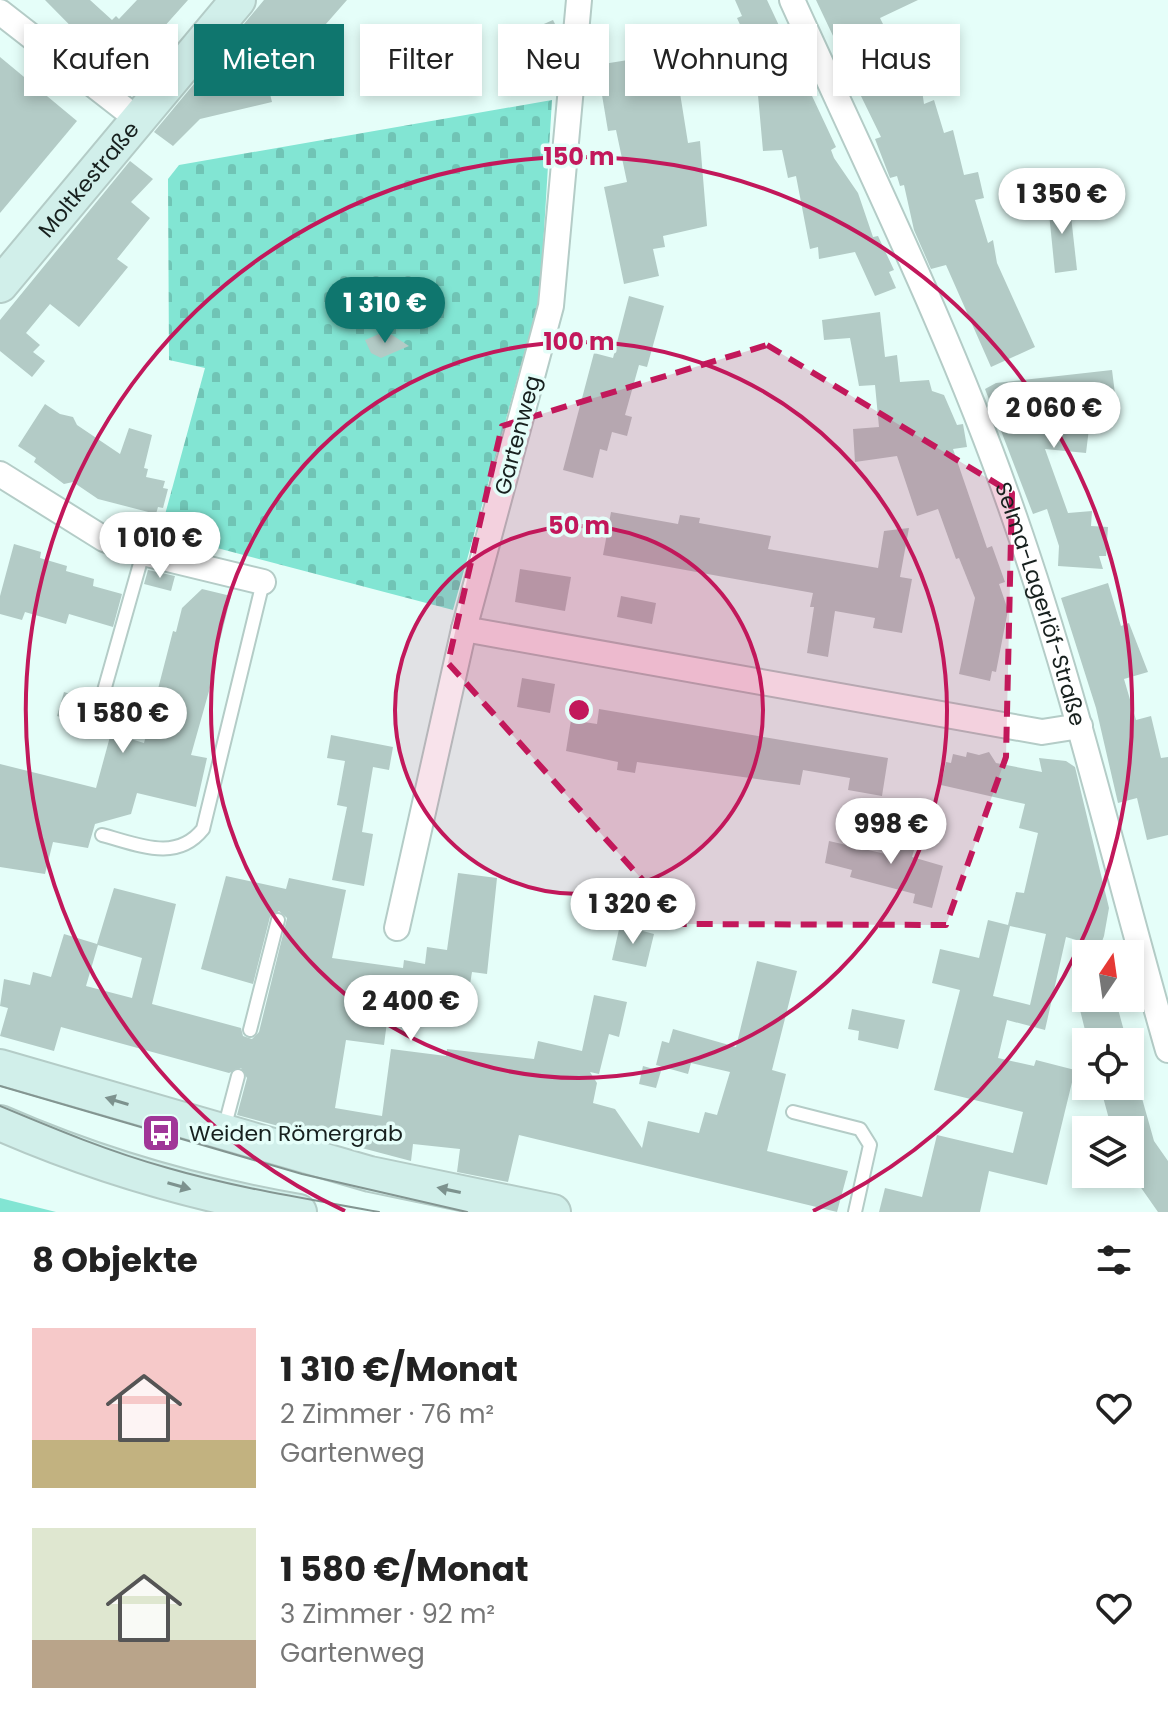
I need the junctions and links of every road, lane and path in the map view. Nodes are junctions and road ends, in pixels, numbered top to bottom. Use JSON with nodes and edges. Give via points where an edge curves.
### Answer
{"nodes":[{"id":1,"x":238,"y":0,"type":"edge"},
{"id":2,"x":579,"y":0,"type":"edge"},
{"id":3,"x":792,"y":0,"type":"edge"},
{"id":4,"x":0,"y":12,"type":"edge"},
{"id":5,"x":136,"y":118,"type":"junction"},
{"id":6,"x":0,"y":285,"type":"edge"},
{"id":7,"x":0,"y":474,"type":"edge"},
{"id":8,"x":143,"y":553,"type":"junction"},
{"id":9,"x":263,"y":582,"type":"joint"},
{"id":10,"x":464,"y":629,"type":"junction"},
{"id":11,"x":96,"y":719,"type":"dead end"},
{"id":12,"x":1080,"y":726,"type":"junction"},
{"id":13,"x":102,"y":835,"type":"dead end"},
{"id":14,"x":278,"y":920,"type":"dead end"},
{"id":15,"x":397,"y":928,"type":"dead end"},
{"id":16,"x":250,"y":1030,"type":"dead end"},
{"id":17,"x":1168,"y":1050,"type":"edge"},
{"id":18,"x":0,"y":1067,"type":"edge"},
{"id":19,"x":238,"y":1076,"type":"dead end"},
{"id":20,"x":793,"y":1112,"type":"dead end"},
{"id":21,"x":0,"y":1123,"type":"edge"},
{"id":22,"x":224,"y":1132,"type":"junction"},
{"id":23,"x":299,"y":1212,"type":"edge"},
{"id":24,"x":553,"y":1212,"type":"edge"},
{"id":25,"x":855,"y":1212,"type":"edge"}],
"edges":[{"from":1,"to":5,"type":"main road","name":"Moltkestraße"},
{"from":2,"to":10,"type":"street","name":"Gartenweg","via":[[551,306]]},
{"from":3,"to":12,"type":"street","name":"Selma-Lagerlöf-Straße","via":[[982,430],[1019,529]]},
{"from":4,"to":5,"type":"street"},
{"from":5,"to":6,"type":"main road","name":"Moltkestraße"},
{"from":7,"to":8,"type":"street","via":[[104,539]]},
{"from":8,"to":9,"type":"street"},
{"from":8,"to":11,"type":"lane"},
{"from":9,"to":13,"type":"lane","via":[[203,829],[193,842],[165,851]]},
{"from":10,"to":12,"type":"street","via":[[1042,732]]},
{"from":10,"to":15,"type":"street","name":"Gartenweg"},
{"from":12,"to":17,"type":"street","name":"Selma-Lagerlöf-Straße"},
{"from":14,"to":16,"type":"lane"},
{"from":22,"to":18,"type":"main road","one_way":true},
{"from":19,"to":22,"type":"lane"},
{"from":20,"to":25,"type":"lane","via":[[866,1135],[870,1145]]},
{"from":21,"to":23,"type":"main road","one_way":true,"via":[[160,1181]]},
{"from":24,"to":22,"type":"main road","one_way":true,"via":[[370,1174]]}]}
